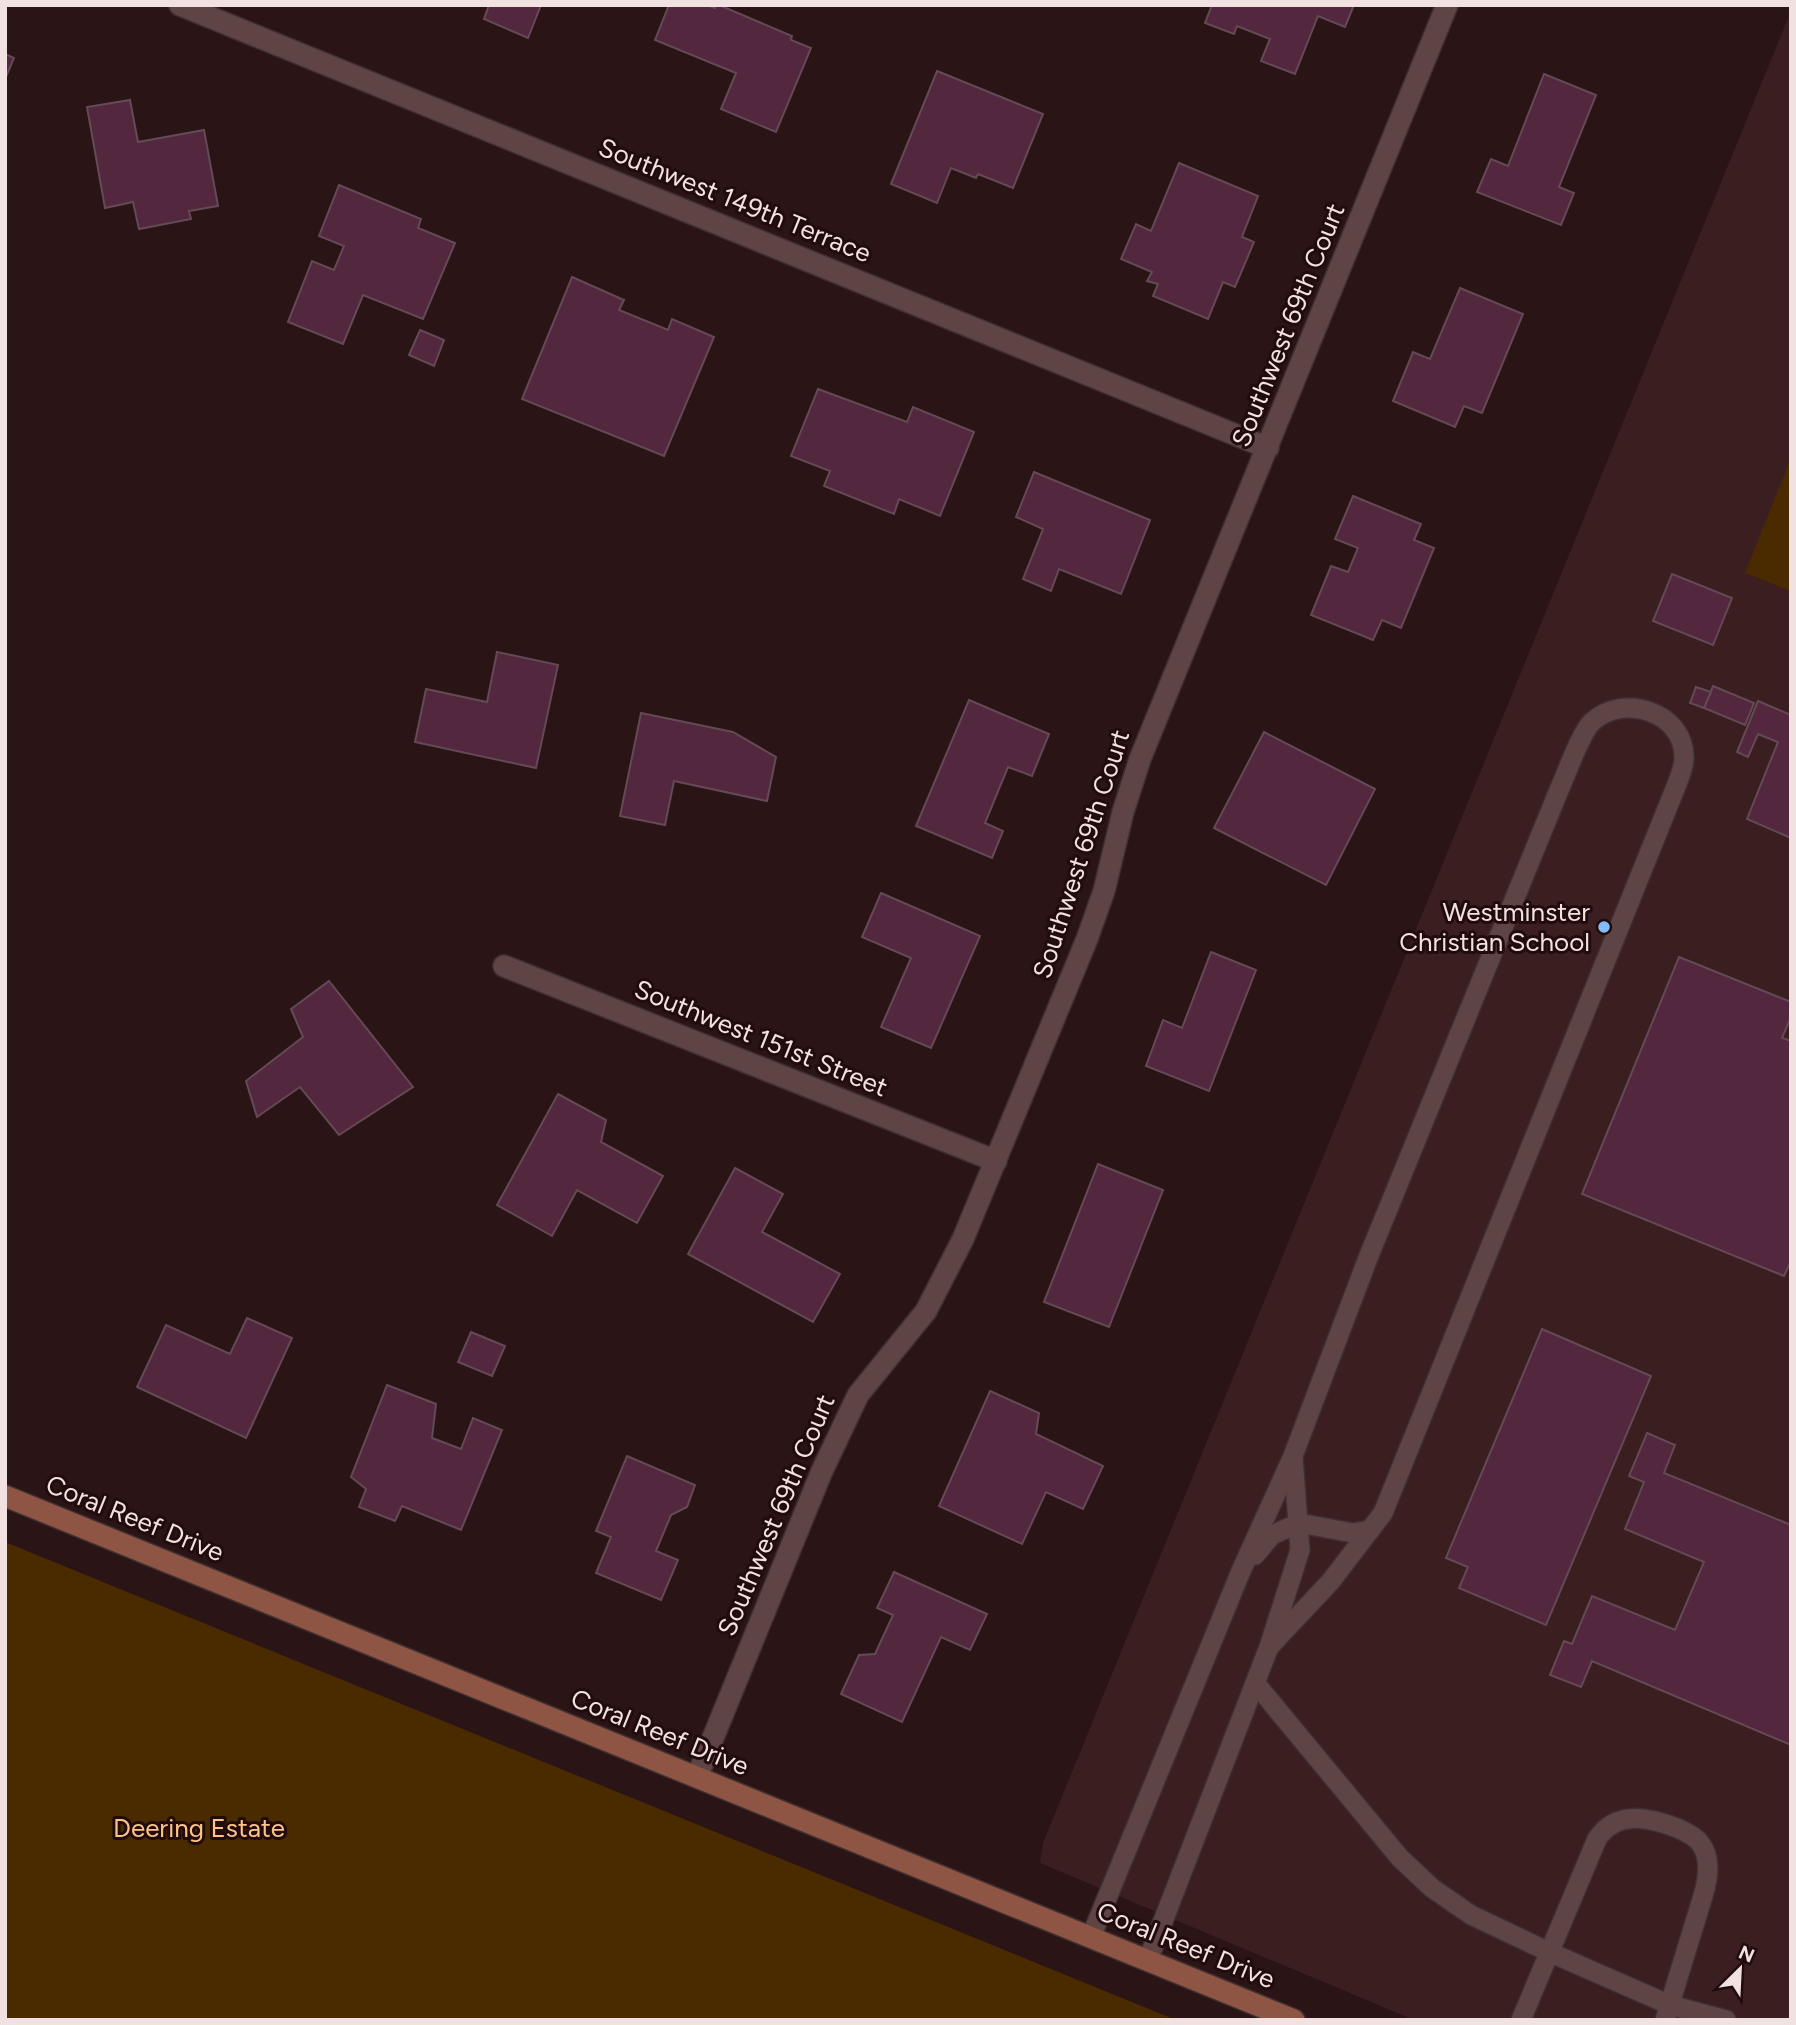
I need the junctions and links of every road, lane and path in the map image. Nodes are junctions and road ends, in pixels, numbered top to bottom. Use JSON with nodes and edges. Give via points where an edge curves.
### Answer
{"nodes":[{"id":1,"x":180,"y":5,"type":"edge"},
{"id":2,"x":1447,"y":5,"type":"edge"},
{"id":3,"x":1268,"y":448,"type":"junction"},
{"id":4,"x":504,"y":966,"type":"dead end"},
{"id":5,"x":996,"y":1161,"type":"junction"},
{"id":6,"x":1293,"y":1456,"type":"junction"},
{"id":7,"x":5,"y":1496,"type":"edge"},
{"id":8,"x":1299,"y":1523,"type":"junction"},
{"id":9,"x":1370,"y":1530,"type":"junction"},
{"id":10,"x":1241,"y":1571,"type":"junction"},
{"id":11,"x":1269,"y":1647,"type":"junction"},
{"id":12,"x":1256,"y":1684,"type":"junction"},
{"id":13,"x":697,"y":1777,"type":"junction"},
{"id":14,"x":1091,"y":1937,"type":"junction"},
{"id":15,"x":1549,"y":1952,"type":"junction"},
{"id":16,"x":1148,"y":1960,"type":"junction"},
{"id":17,"x":1668,"y":2012,"type":"edge"},
{"id":18,"x":1294,"y":2020,"type":"edge"},
{"id":19,"x":1521,"y":2020,"type":"edge"},
{"id":20,"x":1726,"y":2020,"type":"edge"}],
"edges":[{"from":1,"to":3,"type":"street","name":"Southwest 149th Terrace"},
{"from":2,"to":3,"type":"street","name":"Southwest 69th Court"},
{"from":3,"to":5,"type":"street","name":"Southwest 69th Court","via":[[1140,759],[1087,939]]},
{"from":4,"to":5,"type":"street","name":"Southwest 151st Street"},
{"from":5,"to":13,"type":"street","name":"Southwest 69th Court","via":[[931,1302],[858,1395],[840,1430]]},
{"from":6,"to":8,"type":"lane"},
{"from":6,"to":9,"type":"lane","via":[[1368,1258],[1588,725],[1618,708],[1656,714],[1670,725],[1682,746],[1678,785],[1383,1513]]},
{"from":6,"to":10,"type":"lane"},
{"from":7,"to":13,"type":"street","name":"Coral Reef Drive"},
{"from":8,"to":9,"type":"lane","via":[[1353,1534]]},
{"from":8,"to":10,"type":"lane","via":[[1272,1535]]},
{"from":8,"to":11,"type":"lane","via":[[1300,1550]]},
{"from":9,"to":11,"type":"lane","via":[[1331,1581]]},
{"from":10,"to":14,"type":"lane"},
{"from":11,"to":12,"type":"lane"},
{"from":12,"to":15,"type":"lane","via":[[1400,1858],[1432,1888],[1471,1915]]},
{"from":12,"to":16,"type":"lane"},
{"from":13,"to":14,"type":"street","name":"Coral Reef Drive"},
{"from":14,"to":16,"type":"street","name":"Coral Reef Drive"},
{"from":15,"to":17,"type":"lane"},
{"from":15,"to":17,"type":"lane","via":[[1600,1834],[1617,1821],[1653,1819],[1698,1839],[1708,1875]]},
{"from":15,"to":19,"type":"lane"},
{"from":16,"to":18,"type":"street","name":"Coral Reef Drive"},
{"from":17,"to":20,"type":"lane"}]}
